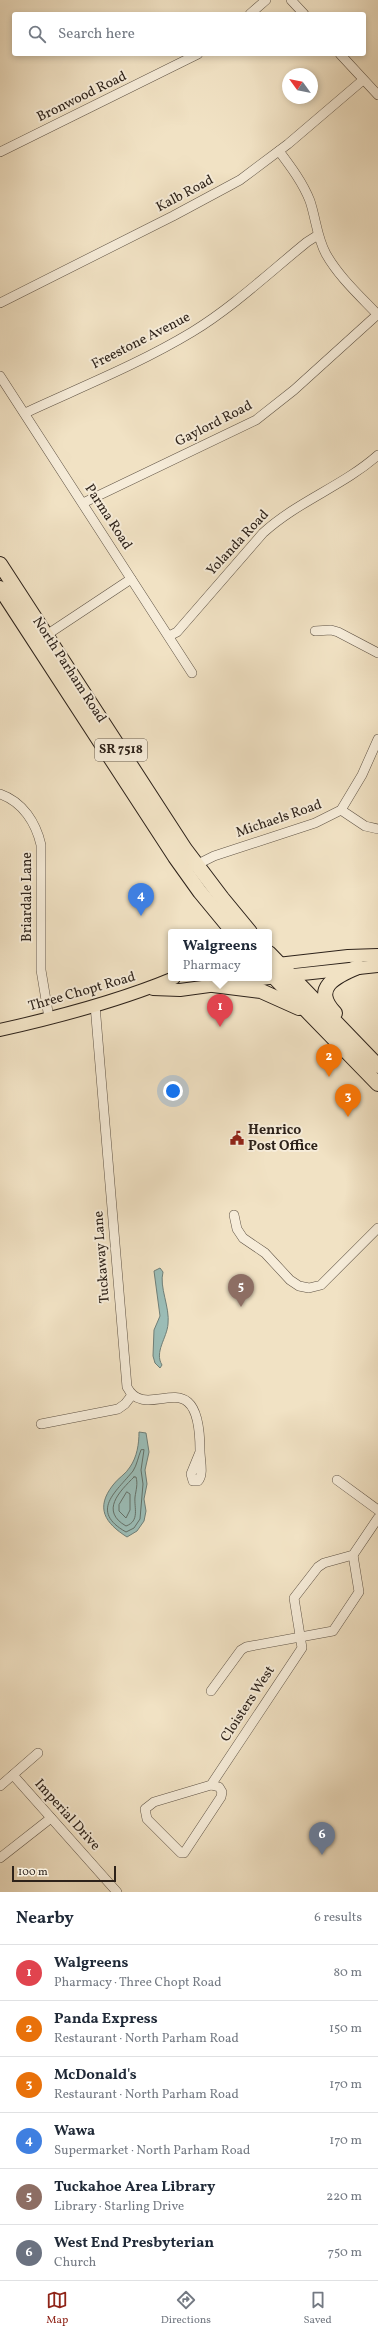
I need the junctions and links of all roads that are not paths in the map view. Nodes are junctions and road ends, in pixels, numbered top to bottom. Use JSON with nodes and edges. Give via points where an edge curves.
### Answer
{"nodes":[{"id":1,"x":266,"y":0,"type":"edge"},
{"id":2,"x":291,"y":0,"type":"edge"},
{"id":3,"x":252,"y":12,"type":"edge"},
{"id":4,"x":302,"y":12,"type":"edge"},
{"id":5,"x":194,"y":56,"type":"edge"},
{"id":6,"x":342,"y":56,"type":"edge"},
{"id":7,"x":362,"y":80,"type":"junction"},
{"id":8,"x":378,"y":96,"type":"edge"},
{"id":9,"x":279,"y":151,"type":"junction"},
{"id":10,"x":0,"y":152,"type":"edge"},
{"id":11,"x":318,"y":235,"type":"junction"},
{"id":12,"x":0,"y":303,"type":"edge"},
{"id":13,"x":378,"y":315,"type":"edge"},
{"id":14,"x":0,"y":376,"type":"edge"},
{"id":15,"x":25,"y":413,"type":"junction"},
{"id":16,"x":378,"y":455,"type":"edge"},
{"id":17,"x":83,"y":503,"type":"junction"},
{"id":18,"x":0,"y":564,"type":"edge"},
{"id":19,"x":131,"y":579,"type":"junction"},
{"id":20,"x":0,"y":588,"type":"edge"},
{"id":21,"x":315,"y":631,"type":"dead end"},
{"id":22,"x":169,"y":636,"type":"junction"},
{"id":23,"x":41,"y":639,"type":"junction"},
{"id":24,"x":378,"y":652,"type":"edge"},
{"id":25,"x":192,"y":673,"type":"dead end"},
{"id":26,"x":378,"y":739,"type":"edge"},
{"id":27,"x":0,"y":794,"type":"edge"},
{"id":28,"x":341,"y":810,"type":"junction"},
{"id":29,"x":378,"y":829,"type":"edge"},
{"id":30,"x":191,"y":868,"type":"junction"},
{"id":31,"x":220,"y":916,"type":"junction"},
{"id":32,"x":225,"y":929,"type":"edge"},
{"id":33,"x":231,"y":929,"type":"edge"},
{"id":34,"x":247,"y":929,"type":"edge"},
{"id":35,"x":378,"y":955,"type":"edge"},
{"id":36,"x":378,"y":966,"type":"edge"},
{"id":37,"x":358,"y":967,"type":"junction"},
{"id":38,"x":272,"y":972,"type":"edge"},
{"id":39,"x":290,"y":975,"type":"junction"},
{"id":40,"x":168,"y":981,"type":"edge"},
{"id":41,"x":231,"y":981,"type":"edge"},
{"id":42,"x":213,"y":985,"type":"junction"},
{"id":43,"x":148,"y":989,"type":"junction"},
{"id":44,"x":95,"y":1004,"type":"junction"},
{"id":45,"x":309,"y":1013,"type":"junction"},
{"id":46,"x":49,"y":1018,"type":"junction"},
{"id":47,"x":0,"y":1030,"type":"edge"},
{"id":48,"x":361,"y":1049,"type":"junction"},
{"id":49,"x":378,"y":1066,"type":"edge"},
{"id":50,"x":378,"y":1084,"type":"edge"},
{"id":51,"x":234,"y":1216,"type":"dead end"},
{"id":52,"x":378,"y":1228,"type":"edge"},
{"id":53,"x":132,"y":1395,"type":"junction"},
{"id":54,"x":41,"y":1424,"type":"dead end"},
{"id":55,"x":200,"y":1452,"type":"dead end"},
{"id":56,"x":337,"y":1480,"type":"dead end"},
{"id":57,"x":378,"y":1510,"type":"edge"},
{"id":58,"x":378,"y":1518,"type":"edge"},
{"id":59,"x":353,"y":1555,"type":"junction"},
{"id":60,"x":301,"y":1637,"type":"junction"},
{"id":61,"x":211,"y":1691,"type":"dead end"},
{"id":62,"x":38,"y":1753,"type":"dead end"},
{"id":63,"x":13,"y":1775,"type":"junction"},
{"id":64,"x":212,"y":1785,"type":"junction"},
{"id":65,"x":0,"y":1786,"type":"edge"},
{"id":66,"x":51,"y":1818,"type":"junction"},
{"id":67,"x":0,"y":1858,"type":"edge"},
{"id":68,"x":117,"y":1892,"type":"edge"}],
"edges":[{"from":1,"to":3,"type":"street"},
{"from":2,"to":4,"type":"street"},
{"from":5,"to":10,"type":"street","name":"Bronwood Road"},
{"from":6,"to":7,"type":"street"},
{"from":7,"to":8,"type":"street"},
{"from":7,"to":9,"type":"street","name":"Kalb Road"},
{"from":9,"to":11,"type":"street","via":[[303,186],[314,213]]},
{"from":9,"to":12,"type":"street","name":"Kalb Road","via":[[215,194]]},
{"from":11,"to":13,"type":"street","via":[[333,265]]},
{"from":11,"to":15,"type":"street","name":"Freestone Avenue","via":[[193,331],[156,352]]},
{"from":13,"to":17,"type":"street","name":"Gaylord Road","via":[[294,390],[256,420]]},
{"from":14,"to":15,"type":"street","name":"Parma Road"},
{"from":15,"to":17,"type":"street","name":"Parma Road"},
{"from":16,"to":22,"type":"street","name":"Yolanda Road","via":[[275,522],[177,632]]},
{"from":17,"to":19,"type":"street","name":"Parma Road"},
{"from":18,"to":23,"type":"highway","name":"North Parham Road","number":"SR 7518"},
{"from":19,"to":22,"type":"street","name":"Parma Road"},
{"from":19,"to":23,"type":"street"},
{"from":20,"to":23,"type":"highway","name":"North Parham Road","number":"SR 7518"},
{"from":21,"to":24,"type":"street","via":[[338,632]]},
{"from":22,"to":25,"type":"street","name":"Parma Road"},
{"from":23,"to":30,"type":"highway","name":"North Parham Road","number":"SR 7518"},
{"from":26,"to":28,"type":"street","name":"Michaels Road","via":[[362,775]]},
{"from":27,"to":46,"type":"street","name":"Briardale Lane","via":[[17,804],[29,816],[41,846],[41,970]]},
{"from":28,"to":29,"type":"street","via":[[365,826]]},
{"from":28,"to":30,"type":"street","name":"Michaels Road","via":[[315,822],[214,856]]},
{"from":30,"to":31,"type":"highway","name":"North Parham Road","number":"SR 7518"},
{"from":30,"to":34,"type":"highway","name":"North Parham Road","number":"SR 7518"},
{"from":31,"to":32,"type":"highway"},
{"from":31,"to":33,"type":"highway","name":"North Parham Road","number":"SR 7518"},
{"from":35,"to":38,"type":"main road","name":"Three Chopt Road","via":[[348,956]]},
{"from":36,"to":37,"type":"main road"},
{"from":37,"to":39,"type":"main road"},
{"from":37,"to":48,"type":"highway","via":[[332,980],[326,989],[325,998],[330,1008],[350,1029]]},
{"from":38,"to":39,"type":"highway"},
{"from":38,"to":45,"type":"highway"},
{"from":39,"to":48,"type":"highway"},
{"from":40,"to":43,"type":"main road","name":"Three Chopt Road"},
{"from":41,"to":42,"type":"main road","name":"Three Chopt Road"},
{"from":42,"to":43,"type":"main road","name":"Three Chopt Road","via":[[180,990]]},
{"from":42,"to":45,"type":"highway","via":[[261,991]]},
{"from":43,"to":44,"type":"main road","name":"Three Chopt Road"},
{"from":44,"to":46,"type":"main road","name":"Three Chopt Road"},
{"from":44,"to":53,"type":"street","name":"Tuckaway Lane","via":[[126,1383]]},
{"from":45,"to":50,"type":"highway"},
{"from":46,"to":47,"type":"main road","name":"Three Chopt Road"},
{"from":48,"to":49,"type":"highway"},
{"from":51,"to":52,"type":"street","via":[[237,1229],[243,1238],[266,1254],[290,1280],[299,1286],[309,1288],[321,1285]]},
{"from":53,"to":54,"type":"street","via":[[118,1409]]},
{"from":53,"to":55,"type":"street","via":[[148,1400],[180,1398],[192,1405],[197,1418]]},
{"from":56,"to":57,"type":"street"},
{"from":58,"to":59,"type":"street"},
{"from":59,"to":60,"type":"street","name":"Cloisters West","via":[[324,1562],[294,1598]]},
{"from":59,"to":60,"type":"street","name":"Cloisters West","via":[[358,1594],[333,1631]]},
{"from":60,"to":61,"type":"street","name":"Cloisters West","via":[[241,1650]]},
{"from":60,"to":64,"type":"street","name":"Cloisters West","via":[[302,1648]]},
{"from":62,"to":63,"type":"street"},
{"from":63,"to":65,"type":"street"},
{"from":63,"to":66,"type":"street","name":"Imperial Drive"},
{"from":64,"to":64,"type":"street","via":[[154,1802],[146,1809],[147,1818],[181,1853],[184,1853],[221,1797],[219,1787]]},
{"from":66,"to":67,"type":"street"},
{"from":66,"to":68,"type":"street","name":"Imperial Drive"}]}
